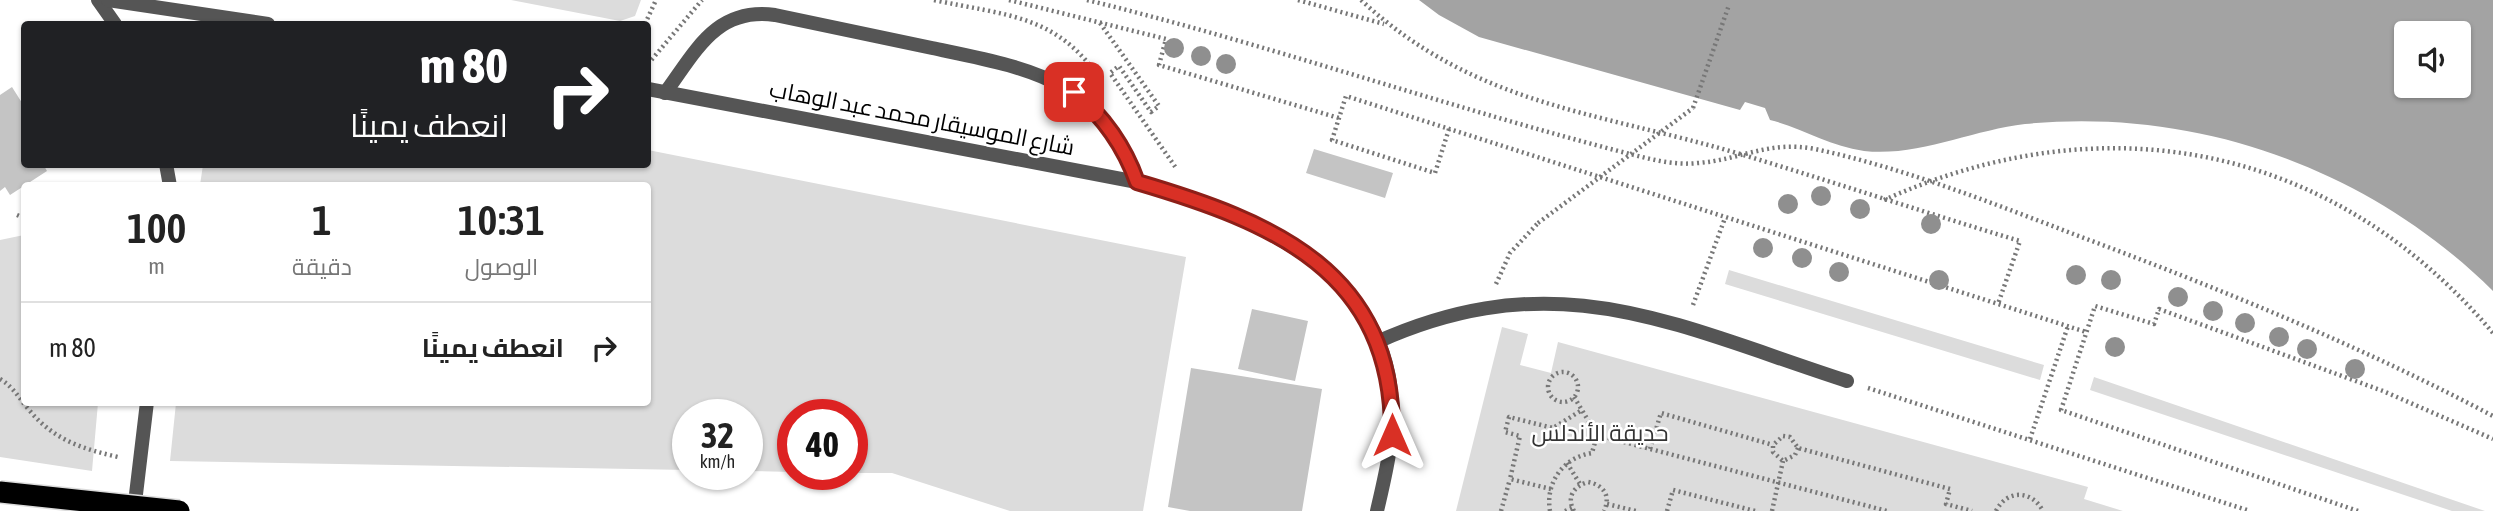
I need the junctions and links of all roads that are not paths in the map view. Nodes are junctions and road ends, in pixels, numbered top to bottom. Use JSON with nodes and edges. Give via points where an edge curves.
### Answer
{"nodes":[{"id":1,"x":98,"y":0,"type":"edge"},
{"id":2,"x":108,"y":0,"type":"edge"},
{"id":3,"x":203,"y":19,"type":"edge"},
{"id":4,"x":113,"y":21,"type":"edge"},
{"id":5,"x":229,"y":21,"type":"edge"},
{"id":6,"x":651,"y":90,"type":"edge"},
{"id":7,"x":665,"y":93,"type":"junction"},
{"id":8,"x":1137,"y":182,"type":"junction"},
{"id":9,"x":1377,"y":342,"type":"junction"},
{"id":10,"x":1847,"y":381,"type":"road end"},
{"id":11,"x":146,"y":406,"type":"edge"},
{"id":12,"x":0,"y":492,"type":"edge"},
{"id":13,"x":134,"y":511,"type":"edge"},
{"id":14,"x":179,"y":511,"type":"edge"},
{"id":15,"x":1377,"y":511,"type":"edge"}],
"edges":[{"from":1,"to":4,"type":"street"},
{"from":2,"to":3,"type":"street"},
{"from":3,"to":5,"type":"street"},
{"from":6,"to":7,"type":"street","name":"شارع الموسيقار محمد عبد الوهاب"},
{"from":7,"to":8,"type":"street","name":"شارع الموسيقار محمد عبد الوهاب"},
{"from":7,"to":8,"type":"street","via":[[725,21],[758,12],[775,15],[1011,65],[1055,80],[1108,124]]},
{"from":8,"to":9,"type":"street","name":"شارع الموسيقار محمد عبد الوهاب","via":[[1197,201],[1310,255],[1348,292]]},
{"from":9,"to":10,"type":"street","via":[[1413,326],[1490,305],[1555,302],[1621,309]]},
{"from":9,"to":15,"type":"street","name":"شارع الموسيقار محمد عبد الوهاب","via":[[1388,372],[1392,403],[1392,435]]},
{"from":11,"to":13,"type":"street"},
{"from":12,"to":14,"type":"highway","bridge":true}]}
